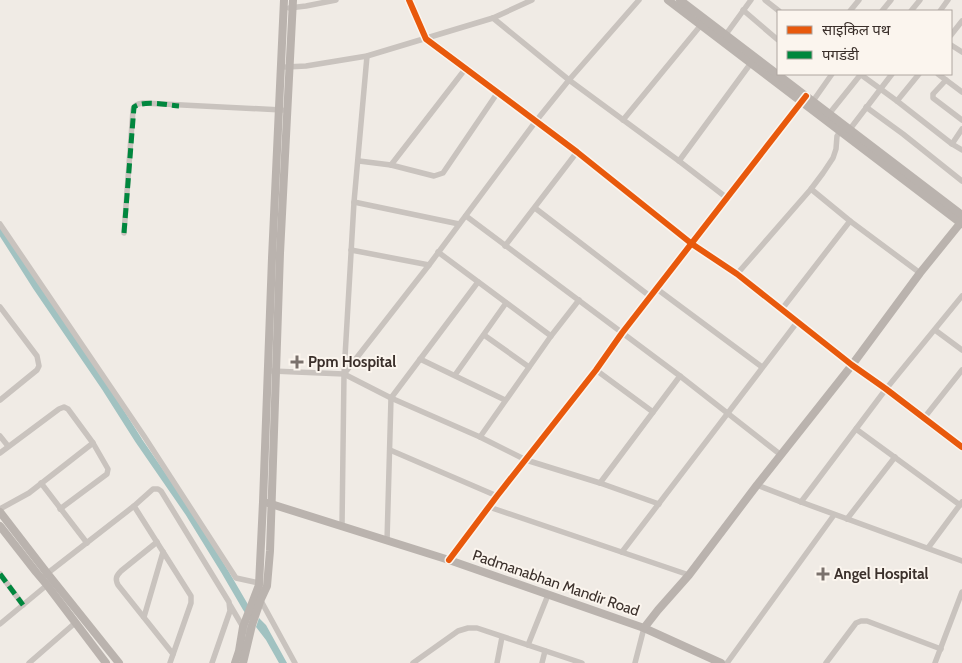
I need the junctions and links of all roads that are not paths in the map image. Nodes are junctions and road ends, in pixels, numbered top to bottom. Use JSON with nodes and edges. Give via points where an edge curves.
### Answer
{"nodes":[{"id":1,"x":284,"y":0,"type":"edge"},
{"id":2,"x":336,"y":0,"type":"edge"},
{"id":3,"x":409,"y":0,"type":"edge"},
{"id":4,"x":532,"y":0,"type":"edge"},
{"id":5,"x":639,"y":0,"type":"edge"},
{"id":6,"x":668,"y":0,"type":"edge"},
{"id":7,"x":680,"y":0,"type":"edge"},
{"id":8,"x":751,"y":0,"type":"edge"},
{"id":9,"x":765,"y":0,"type":"edge"},
{"id":10,"x":859,"y":0,"type":"edge"},
{"id":11,"x":891,"y":0,"type":"edge"},
{"id":12,"x":920,"y":0,"type":"edge"},
{"id":13,"x":293,"y":4,"type":"edge"},
{"id":14,"x":284,"y":9,"type":"junction"},
{"id":15,"x":743,"y":10,"type":"junction"},
{"id":16,"x":778,"y":10,"type":"edge"},
{"id":17,"x":851,"y":10,"type":"edge"},
{"id":18,"x":883,"y":10,"type":"edge"},
{"id":19,"x":912,"y":10,"type":"edge"},
{"id":20,"x":493,"y":18,"type":"junction"},
{"id":21,"x":962,"y":21,"type":"edge"},
{"id":22,"x":701,"y":25,"type":"junction"},
{"id":23,"x":952,"y":34,"type":"edge"},
{"id":24,"x":723,"y":37,"type":"junction"},
{"id":25,"x":426,"y":39,"type":"junction"},
{"id":26,"x":777,"y":39,"type":"edge"},
{"id":27,"x":368,"y":56,"type":"junction"},
{"id":28,"x":751,"y":63,"type":"junction"},
{"id":29,"x":286,"y":67,"type":"junction"},
{"id":30,"x":466,"y":68,"type":"junction"},
{"id":31,"x":828,"y":75,"type":"edge"},
{"id":32,"x":860,"y":75,"type":"edge"},
{"id":33,"x":862,"y":75,"type":"edge"},
{"id":34,"x":891,"y":75,"type":"edge"},
{"id":35,"x":918,"y":75,"type":"edge"},
{"id":36,"x":939,"y":75,"type":"edge"},
{"id":37,"x":569,"y":80,"type":"junction"},
{"id":38,"x":946,"y":80,"type":"junction"},
{"id":39,"x":881,"y":89,"type":"junction"},
{"id":40,"x":498,"y":92,"type":"junction"},
{"id":41,"x":962,"y":92,"type":"edge"},
{"id":42,"x":804,"y":99,"type":"junction"},
{"id":43,"x":813,"y":101,"type":"junction"},
{"id":44,"x":898,"y":101,"type":"junction"},
{"id":45,"x":866,"y":107,"type":"junction"},
{"id":46,"x":279,"y":110,"type":"junction"},
{"id":47,"x":288,"y":110,"type":"junction"},
{"id":48,"x":830,"y":114,"type":"junction"},
{"id":49,"x":623,"y":120,"type":"junction"},
{"id":50,"x":962,"y":120,"type":"edge"},
{"id":51,"x":536,"y":121,"type":"junction"},
{"id":52,"x":845,"y":129,"type":"junction"},
{"id":53,"x":962,"y":129,"type":"edge"},
{"id":54,"x":952,"y":144,"type":"junction"},
{"id":55,"x":962,"y":150,"type":"edge"},
{"id":56,"x":577,"y":152,"type":"junction"},
{"id":57,"x":359,"y":161,"type":"junction"},
{"id":58,"x":679,"y":161,"type":"junction"},
{"id":59,"x":390,"y":165,"type":"junction"},
{"id":60,"x":962,"y":181,"type":"edge"},
{"id":61,"x":811,"y":189,"type":"junction"},
{"id":62,"x":727,"y":198,"type":"junction"},
{"id":63,"x":354,"y":202,"type":"junction"},
{"id":64,"x":535,"y":208,"type":"junction"},
{"id":65,"x":466,"y":216,"type":"junction"},
{"id":66,"x":962,"y":220,"type":"edge"},
{"id":67,"x":850,"y":221,"type":"junction"},
{"id":68,"x":0,"y":224,"type":"edge"},
{"id":69,"x":459,"y":224,"type":"junction"},
{"id":70,"x":124,"y":233,"type":"dead end"},
{"id":71,"x":692,"y":244,"type":"junction"},
{"id":72,"x":505,"y":246,"type":"junction"},
{"id":73,"x":351,"y":250,"type":"junction"},
{"id":74,"x":438,"y":252,"type":"junction"},
{"id":75,"x":429,"y":265,"type":"junction"},
{"id":76,"x":920,"y":273,"type":"junction"},
{"id":77,"x":737,"y":274,"type":"junction"},
{"id":78,"x":478,"y":282,"type":"junction"},
{"id":79,"x":657,"y":289,"type":"junction"},
{"id":80,"x":962,"y":296,"type":"edge"},
{"id":81,"x":651,"y":297,"type":"junction"},
{"id":82,"x":579,"y":300,"type":"junction"},
{"id":83,"x":506,"y":303,"type":"junction"},
{"id":84,"x":0,"y":307,"type":"edge"},
{"id":85,"x":782,"y":309,"type":"junction"},
{"id":86,"x":798,"y":321,"type":"junction"},
{"id":87,"x":935,"y":330,"type":"junction"},
{"id":88,"x":622,"y":333,"type":"junction"},
{"id":89,"x":484,"y":335,"type":"junction"},
{"id":90,"x":551,"y":336,"type":"junction"},
{"id":91,"x":962,"y":350,"type":"edge"},
{"id":92,"x":420,"y":360,"type":"junction"},
{"id":93,"x":852,"y":365,"type":"junction"},
{"id":94,"x":529,"y":367,"type":"junction"},
{"id":95,"x":762,"y":367,"type":"junction"},
{"id":96,"x":596,"y":370,"type":"junction"},
{"id":97,"x":962,"y":370,"type":"edge"},
{"id":98,"x":272,"y":371,"type":"junction"},
{"id":99,"x":344,"y":374,"type":"junction"},
{"id":100,"x":455,"y":375,"type":"junction"},
{"id":101,"x":680,"y":376,"type":"junction"},
{"id":102,"x":886,"y":389,"type":"junction"},
{"id":103,"x":391,"y":398,"type":"junction"},
{"id":104,"x":0,"y":400,"type":"edge"},
{"id":105,"x":505,"y":400,"type":"junction"},
{"id":106,"x":653,"y":412,"type":"junction"},
{"id":107,"x":727,"y":413,"type":"junction"},
{"id":108,"x":924,"y":418,"type":"junction"},
{"id":109,"x":856,"y":429,"type":"junction"},
{"id":110,"x":0,"y":436,"type":"edge"},
{"id":111,"x":480,"y":437,"type":"junction"},
{"id":112,"x":93,"y":443,"type":"junction"},
{"id":113,"x":8,"y":446,"type":"junction"},
{"id":114,"x":962,"y":447,"type":"edge"},
{"id":115,"x":390,"y":450,"type":"junction"},
{"id":116,"x":0,"y":453,"type":"edge"},
{"id":117,"x":781,"y":455,"type":"junction"},
{"id":118,"x":895,"y":457,"type":"junction"},
{"id":119,"x":526,"y":460,"type":"junction"},
{"id":120,"x":41,"y":484,"type":"junction"},
{"id":121,"x":600,"y":484,"type":"junction"},
{"id":122,"x":758,"y":485,"type":"junction"},
{"id":123,"x":497,"y":496,"type":"junction"},
{"id":124,"x":801,"y":502,"type":"junction"},
{"id":125,"x":267,"y":503,"type":"junction"},
{"id":126,"x":659,"y":504,"type":"junction"},
{"id":127,"x":961,"y":504,"type":"edge"},
{"id":128,"x":134,"y":506,"type":"junction"},
{"id":129,"x":489,"y":507,"type":"junction"},
{"id":130,"x":60,"y":509,"type":"junction"},
{"id":131,"x":0,"y":511,"type":"edge"},
{"id":132,"x":834,"y":514,"type":"junction"},
{"id":133,"x":847,"y":519,"type":"junction"},
{"id":134,"x":0,"y":526,"type":"edge"},
{"id":135,"x":342,"y":526,"type":"junction"},
{"id":136,"x":387,"y":541,"type":"junction"},
{"id":137,"x":157,"y":542,"type":"junction"},
{"id":138,"x":86,"y":543,"type":"junction"},
{"id":139,"x":928,"y":548,"type":"junction"},
{"id":140,"x":163,"y":552,"type":"junction"},
{"id":141,"x":622,"y":552,"type":"junction"},
{"id":142,"x":449,"y":560,"type":"junction"},
{"id":143,"x":962,"y":561,"type":"edge"},
{"id":144,"x":0,"y":574,"type":"edge"},
{"id":145,"x":689,"y":575,"type":"junction"},
{"id":146,"x":44,"y":576,"type":"junction"},
{"id":147,"x":259,"y":583,"type":"junction"},
{"id":148,"x":47,"y":585,"type":"junction"},
{"id":149,"x":962,"y":592,"type":"edge"},
{"id":150,"x":548,"y":595,"type":"junction"},
{"id":151,"x":258,"y":597,"type":"junction"},
{"id":152,"x":23,"y":605,"type":"junction"},
{"id":153,"x":230,"y":605,"type":"junction"},
{"id":154,"x":144,"y":617,"type":"junction"},
{"id":155,"x":75,"y":623,"type":"junction"},
{"id":156,"x":0,"y":624,"type":"edge"},
{"id":157,"x":248,"y":626,"type":"junction"},
{"id":158,"x":644,"y":628,"type":"junction"},
{"id":159,"x":502,"y":637,"type":"junction"},
{"id":160,"x":528,"y":645,"type":"junction"},
{"id":161,"x":941,"y":649,"type":"junction"},
{"id":162,"x":544,"y":651,"type":"junction"},
{"id":163,"x":173,"y":654,"type":"junction"},
{"id":164,"x":29,"y":663,"type":"edge"},
{"id":165,"x":106,"y":663,"type":"edge"},
{"id":166,"x":119,"y":663,"type":"edge"},
{"id":167,"x":170,"y":663,"type":"edge"},
{"id":168,"x":212,"y":663,"type":"edge"},
{"id":169,"x":235,"y":663,"type":"edge"},
{"id":170,"x":243,"y":663,"type":"edge"},
{"id":171,"x":295,"y":663,"type":"edge"},
{"id":172,"x":413,"y":663,"type":"edge"},
{"id":173,"x":497,"y":663,"type":"edge"},
{"id":174,"x":542,"y":663,"type":"edge"},
{"id":175,"x":582,"y":663,"type":"edge"},
{"id":176,"x":635,"y":663,"type":"edge"},
{"id":177,"x":721,"y":663,"type":"edge"},
{"id":178,"x":727,"y":663,"type":"edge"},
{"id":179,"x":826,"y":663,"type":"edge"},
{"id":180,"x":935,"y":663,"type":"edge"}],
"edges":[{"from":1,"to":14,"type":"street"},
{"from":2,"to":13,"type":"street"},
{"from":3,"to":25,"type":"street"},
{"from":4,"to":20,"type":"street"},
{"from":5,"to":37,"type":"street"},
{"from":6,"to":22,"type":"street"},
{"from":7,"to":24,"type":"street"},
{"from":8,"to":15,"type":"street"},
{"from":9,"to":16,"type":"street"},
{"from":10,"to":17,"type":"street"},
{"from":11,"to":18,"type":"street"},
{"from":12,"to":19,"type":"street"},
{"from":13,"to":14,"type":"street"},
{"from":13,"to":29,"type":"street"},
{"from":14,"to":29,"type":"street"},
{"from":15,"to":24,"type":"street"},
{"from":15,"to":26,"type":"street"},
{"from":20,"to":25,"type":"street"},
{"from":20,"to":37,"type":"street"},
{"from":21,"to":23,"type":"street"},
{"from":22,"to":24,"type":"street"},
{"from":22,"to":49,"type":"street"},
{"from":24,"to":28,"type":"street"},
{"from":24,"to":42,"type":"street"},
{"from":25,"to":27,"type":"street"},
{"from":25,"to":30,"type":"street"},
{"from":27,"to":29,"type":"street"},
{"from":27,"to":57,"type":"street"},
{"from":28,"to":42,"type":"street"},
{"from":28,"to":58,"type":"street"},
{"from":29,"to":46,"type":"street"},
{"from":29,"to":47,"type":"street"},
{"from":30,"to":40,"type":"street"},
{"from":30,"to":59,"type":"street"},
{"from":31,"to":43,"type":"street"},
{"from":32,"to":48,"type":"street"},
{"from":33,"to":39,"type":"street"},
{"from":34,"to":39,"type":"street"},
{"from":35,"to":44,"type":"street"},
{"from":36,"to":38,"type":"street"},
{"from":37,"to":49,"type":"street"},
{"from":37,"to":51,"type":"street"},
{"from":38,"to":41,"type":"street"},
{"from":38,"to":50,"type":"street","via":[[932,97]]},
{"from":39,"to":44,"type":"street"},
{"from":39,"to":45,"type":"street"},
{"from":40,"to":51,"type":"street"},
{"from":40,"to":59,"type":"street","via":[[443,173],[434,176]]},
{"from":42,"to":43,"type":"street"},
{"from":42,"to":52,"type":"street"},
{"from":42,"to":62,"type":"street"},
{"from":43,"to":48,"type":"street"},
{"from":44,"to":54,"type":"street"},
{"from":45,"to":52,"type":"street"},
{"from":45,"to":60,"type":"street"},
{"from":46,"to":47,"type":"street"},
{"from":46,"to":70,"type":"street","via":[[137,104],[134,107]]},
{"from":46,"to":98,"type":"street"},
{"from":47,"to":98,"type":"street"},
{"from":48,"to":52,"type":"street"},
{"from":49,"to":58,"type":"street"},
{"from":51,"to":56,"type":"street"},
{"from":51,"to":65,"type":"street"},
{"from":52,"to":61,"type":"street","via":[[837,136],[833,158]]},
{"from":52,"to":66,"type":"street"},
{"from":53,"to":54,"type":"street"},
{"from":54,"to":55,"type":"street"},
{"from":56,"to":64,"type":"street"},
{"from":56,"to":71,"type":"street"},
{"from":57,"to":59,"type":"street"},
{"from":57,"to":63,"type":"street"},
{"from":58,"to":62,"type":"street"},
{"from":61,"to":67,"type":"street"},
{"from":61,"to":77,"type":"street"},
{"from":62,"to":71,"type":"street"},
{"from":63,"to":69,"type":"street"},
{"from":63,"to":73,"type":"street"},
{"from":64,"to":72,"type":"street"},
{"from":64,"to":81,"type":"street"},
{"from":65,"to":69,"type":"street"},
{"from":65,"to":72,"type":"street"},
{"from":66,"to":76,"type":"street"},
{"from":67,"to":76,"type":"street"},
{"from":67,"to":85,"type":"street"},
{"from":68,"to":147,"type":"street","via":[[134,420],[236,578]]},
{"from":69,"to":74,"type":"street"},
{"from":71,"to":77,"type":"street"},
{"from":71,"to":79,"type":"street"},
{"from":72,"to":82,"type":"street"},
{"from":73,"to":75,"type":"street"},
{"from":73,"to":99,"type":"street"},
{"from":74,"to":75,"type":"street"},
{"from":74,"to":78,"type":"street"},
{"from":75,"to":99,"type":"street"},
{"from":76,"to":93,"type":"street"},
{"from":77,"to":85,"type":"street"},
{"from":78,"to":83,"type":"street"},
{"from":78,"to":92,"type":"street"},
{"from":79,"to":81,"type":"street"},
{"from":79,"to":95,"type":"street"},
{"from":80,"to":87,"type":"street"},
{"from":81,"to":88,"type":"street"},
{"from":82,"to":88,"type":"street"},
{"from":82,"to":90,"type":"street"},
{"from":83,"to":89,"type":"street"},
{"from":83,"to":90,"type":"street"},
{"from":84,"to":104,"type":"street","via":[[37,356],[38,366]]},
{"from":85,"to":86,"type":"street"},
{"from":86,"to":93,"type":"street"},
{"from":86,"to":95,"type":"street"},
{"from":87,"to":91,"type":"street"},
{"from":87,"to":102,"type":"street"},
{"from":88,"to":96,"type":"street"},
{"from":88,"to":101,"type":"street"},
{"from":89,"to":94,"type":"street"},
{"from":89,"to":100,"type":"street"},
{"from":90,"to":94,"type":"street"},
{"from":92,"to":100,"type":"street"},
{"from":92,"to":103,"type":"street"},
{"from":93,"to":102,"type":"street"},
{"from":93,"to":117,"type":"street"},
{"from":94,"to":105,"type":"street"},
{"from":95,"to":107,"type":"street"},
{"from":96,"to":106,"type":"street"},
{"from":96,"to":119,"type":"street"},
{"from":97,"to":108,"type":"street"},
{"from":98,"to":99,"type":"street"},
{"from":98,"to":125,"type":"street"},
{"from":99,"to":103,"type":"street"},
{"from":99,"to":135,"type":"street"},
{"from":100,"to":105,"type":"street"},
{"from":101,"to":106,"type":"street"},
{"from":101,"to":107,"type":"street"},
{"from":102,"to":108,"type":"street"},
{"from":102,"to":109,"type":"street"},
{"from":103,"to":111,"type":"street"},
{"from":103,"to":115,"type":"street"},
{"from":105,"to":111,"type":"street"},
{"from":106,"to":121,"type":"street"},
{"from":107,"to":117,"type":"street"},
{"from":107,"to":126,"type":"street"},
{"from":108,"to":114,"type":"street"},
{"from":109,"to":118,"type":"street"},
{"from":109,"to":124,"type":"street"},
{"from":110,"to":113,"type":"street"},
{"from":111,"to":119,"type":"street"},
{"from":112,"to":113,"type":"street","via":[[64,407]]},
{"from":112,"to":120,"type":"street"},
{"from":112,"to":130,"type":"street","via":[[108,469],[107,474]]},
{"from":113,"to":116,"type":"street"},
{"from":115,"to":123,"type":"street"},
{"from":115,"to":136,"type":"street"},
{"from":117,"to":122,"type":"street"},
{"from":118,"to":127,"type":"street"},
{"from":118,"to":133,"type":"street"},
{"from":119,"to":121,"type":"street"},
{"from":119,"to":123,"type":"street"},
{"from":120,"to":130,"type":"street"},
{"from":120,"to":131,"type":"street"},
{"from":121,"to":126,"type":"street"},
{"from":122,"to":124,"type":"street"},
{"from":122,"to":145,"type":"street"},
{"from":123,"to":129,"type":"street"},
{"from":124,"to":132,"type":"street"},
{"from":125,"to":135,"type":"street","name":"Padmanabhan Mandir Road"},
{"from":125,"to":147,"type":"street"},
{"from":125,"to":151,"type":"street","via":[[267,586]]},
{"from":126,"to":141,"type":"street"},
{"from":127,"to":139,"type":"street"},
{"from":128,"to":137,"type":"street"},
{"from":128,"to":138,"type":"street"},
{"from":128,"to":153,"type":"street","via":[[153,489],[161,491]]},
{"from":129,"to":141,"type":"street"},
{"from":129,"to":142,"type":"street"},
{"from":130,"to":138,"type":"street"},
{"from":131,"to":146,"type":"street"},
{"from":132,"to":133,"type":"street"},
{"from":132,"to":178,"type":"street"},
{"from":133,"to":139,"type":"street"},
{"from":134,"to":146,"type":"street"},
{"from":135,"to":136,"type":"street","name":"Padmanabhan Mandir Road"},
{"from":136,"to":142,"type":"street","name":"Padmanabhan Mandir Road"},
{"from":137,"to":140,"type":"street"},
{"from":137,"to":154,"type":"street","via":[[121,571],[116,580]]},
{"from":138,"to":146,"type":"street"},
{"from":139,"to":143,"type":"street"},
{"from":140,"to":154,"type":"street"},
{"from":140,"to":163,"type":"street","via":[[192,600]]},
{"from":141,"to":145,"type":"street"},
{"from":142,"to":150,"type":"street","name":"Padmanabhan Mandir Road"},
{"from":144,"to":152,"type":"street"},
{"from":145,"to":158,"type":"street"},
{"from":146,"to":148,"type":"street"},
{"from":146,"to":166,"type":"street"},
{"from":147,"to":151,"type":"street"},
{"from":148,"to":152,"type":"street"},
{"from":148,"to":155,"type":"street"},
{"from":149,"to":161,"type":"street"},
{"from":150,"to":158,"type":"street","name":"Padmanabhan Mandir Road"},
{"from":150,"to":160,"type":"street"},
{"from":151,"to":157,"type":"street","via":[[257,611]]},
{"from":151,"to":157,"type":"street","via":[[252,603]]},
{"from":151,"to":171,"type":"street"},
{"from":152,"to":156,"type":"street"},
{"from":153,"to":157,"type":"street"},
{"from":153,"to":168,"type":"street"},
{"from":154,"to":163,"type":"street"},
{"from":155,"to":164,"type":"street"},
{"from":155,"to":165,"type":"street"},
{"from":157,"to":169,"type":"street"},
{"from":157,"to":170,"type":"street"},
{"from":158,"to":176,"type":"street"},
{"from":158,"to":177,"type":"street","name":"Padmanabhan Mandir Road"},
{"from":159,"to":160,"type":"street"},
{"from":159,"to":172,"type":"street","via":[[468,628],[458,631]]},
{"from":159,"to":173,"type":"street"},
{"from":160,"to":162,"type":"street"},
{"from":161,"to":179,"type":"street","via":[[861,621],[856,623]]},
{"from":161,"to":180,"type":"street"},
{"from":162,"to":174,"type":"street"},
{"from":162,"to":175,"type":"street"},
{"from":163,"to":167,"type":"street"}]}
